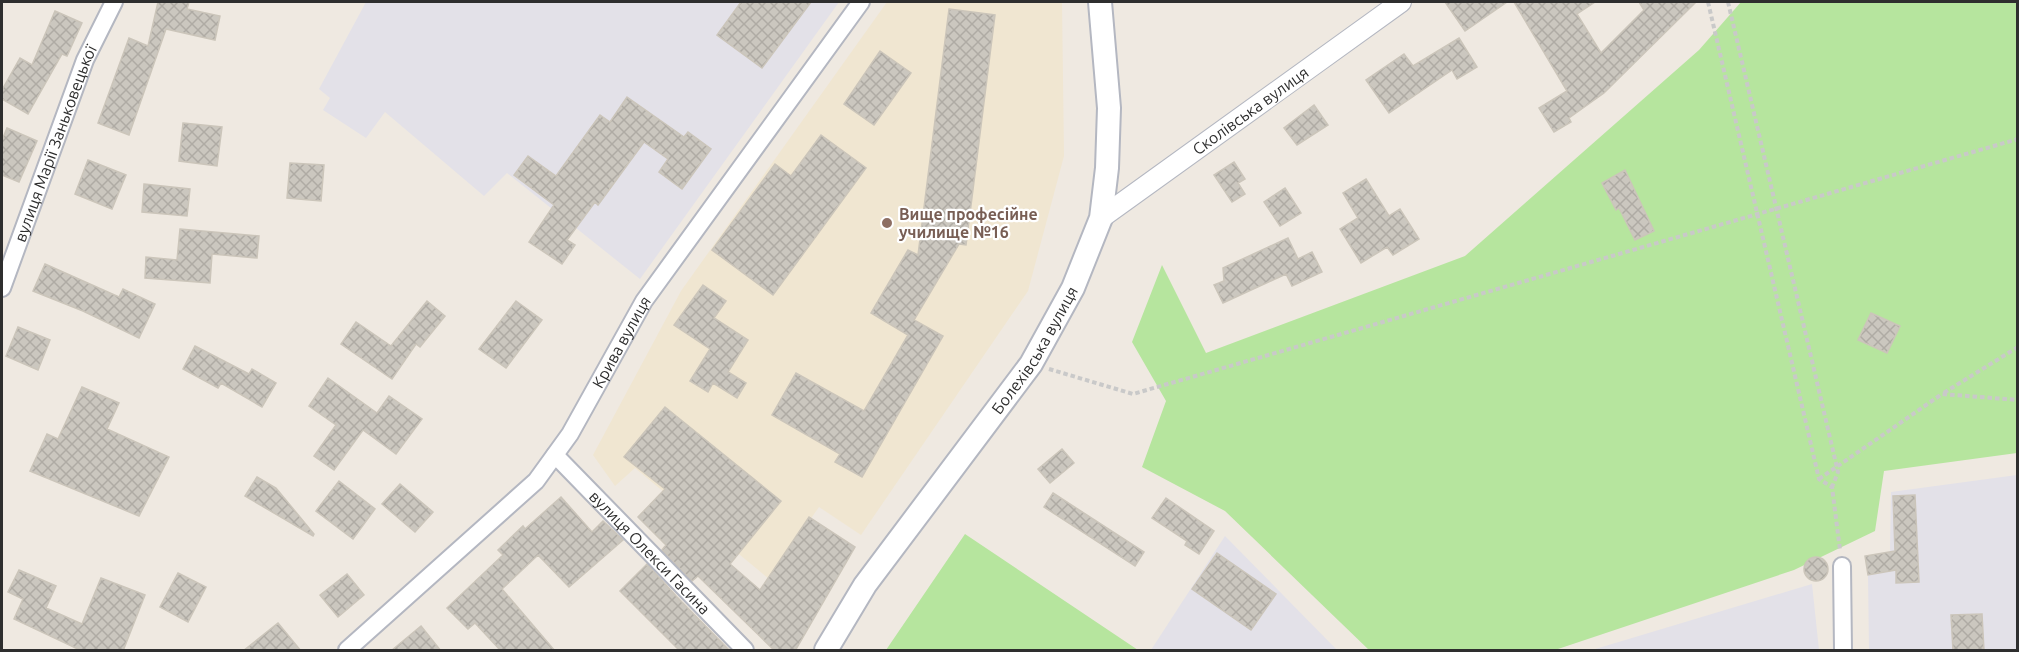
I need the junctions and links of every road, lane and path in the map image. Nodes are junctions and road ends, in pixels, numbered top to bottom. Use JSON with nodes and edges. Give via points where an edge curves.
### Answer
{"nodes":[{"id":1,"x":114,"y":2,"type":"edge"},
{"id":2,"x":861,"y":2,"type":"edge"},
{"id":3,"x":1100,"y":2,"type":"edge"},
{"id":4,"x":1401,"y":2,"type":"edge"},
{"id":5,"x":1707,"y":2,"type":"edge"},
{"id":6,"x":1728,"y":2,"type":"edge"},
{"id":7,"x":2018,"y":140,"type":"edge"},
{"id":8,"x":1776,"y":209,"type":"junction"},
{"id":9,"x":1758,"y":214,"type":"junction"},
{"id":10,"x":1101,"y":218,"type":"junction"},
{"id":11,"x":2,"y":288,"type":"edge"},
{"id":12,"x":2018,"y":347,"type":"edge"},
{"id":13,"x":1031,"y":364,"type":"junction"},
{"id":14,"x":1942,"y":394,"type":"junction"},
{"id":15,"x":2018,"y":400,"type":"edge"},
{"id":16,"x":555,"y":455,"type":"junction"},
{"id":17,"x":1837,"y":466,"type":"junction"},
{"id":18,"x":1820,"y":479,"type":"junction"},
{"id":19,"x":1832,"y":487,"type":"junction"},
{"id":20,"x":1842,"y":566,"type":"joint"},
{"id":21,"x":347,"y":651,"type":"edge"},
{"id":22,"x":745,"y":651,"type":"edge"},
{"id":23,"x":826,"y":651,"type":"edge"},
{"id":24,"x":1843,"y":651,"type":"edge"}],
"edges":[{"from":1,"to":11,"type":"street","name":"вулиця Марії Заньковецької","via":[[85,60]]},
{"from":2,"to":16,"type":"street","name":"Крива вулиця","via":[[644,301]]},
{"from":3,"to":10,"type":"main road","name":"Болехівська вулиця","via":[[1109,108]]},
{"from":4,"to":10,"type":"street","name":"Сколівська вулиця"},
{"from":5,"to":9,"type":"path"},
{"from":6,"to":8,"type":"path"},
{"from":7,"to":8,"type":"path"},
{"from":8,"to":9,"type":"path"},
{"from":8,"to":17,"type":"path"},
{"from":9,"to":13,"type":"path","via":[[1133,394]]},
{"from":9,"to":18,"type":"path"},
{"from":10,"to":13,"type":"main road","name":"Болехівська вулиця","via":[[1073,288]]},
{"from":12,"to":14,"type":"path"},
{"from":13,"to":23,"type":"main road","name":"Болехівська вулиця","via":[[865,585]]},
{"from":14,"to":15,"type":"path"},
{"from":14,"to":17,"type":"path"},
{"from":16,"to":21,"type":"street","name":"Крива вулиця","via":[[536,481]]},
{"from":16,"to":22,"type":"street","name":"вулиця Олекси Гасина"},
{"from":17,"to":18,"type":"path"},
{"from":17,"to":19,"type":"path"},
{"from":18,"to":19,"type":"path"},
{"from":19,"to":20,"type":"path"},
{"from":20,"to":24,"type":"street"}]}
